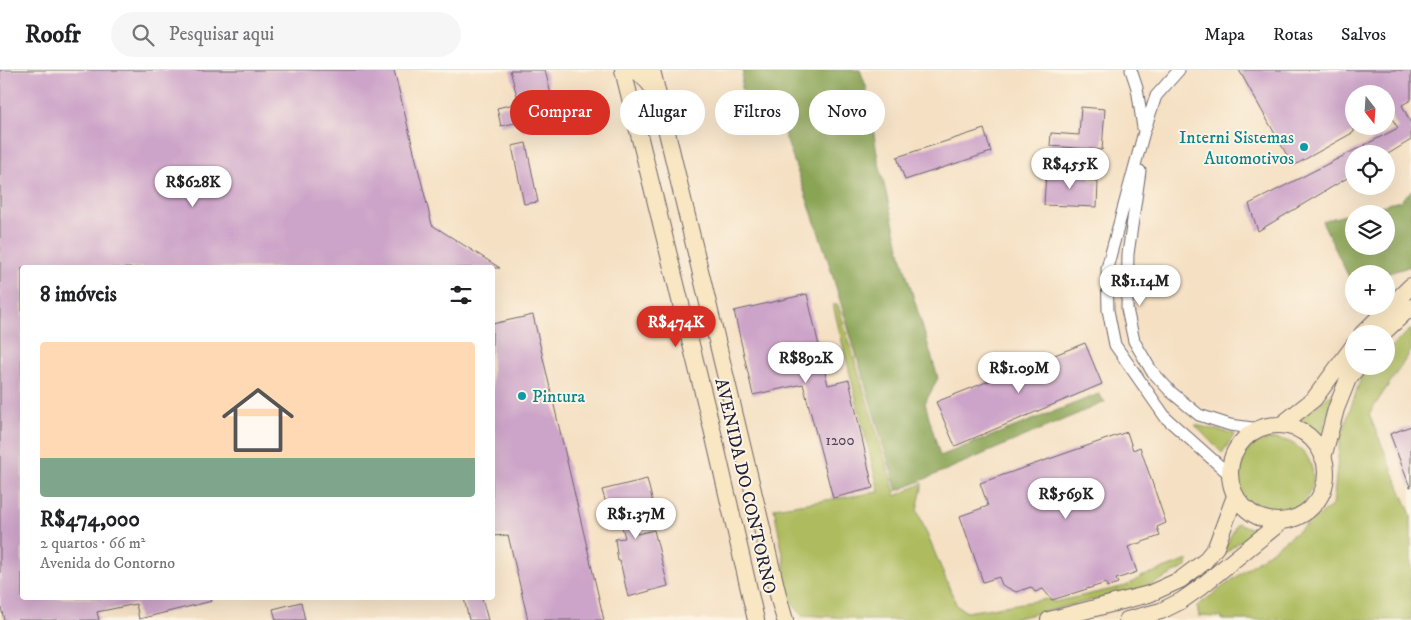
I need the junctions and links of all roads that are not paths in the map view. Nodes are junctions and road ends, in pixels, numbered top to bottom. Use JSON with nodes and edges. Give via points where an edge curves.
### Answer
{"nodes":[{"id":1,"x":623,"y":70,"type":"edge"},
{"id":2,"x":636,"y":70,"type":"edge"},
{"id":3,"x":652,"y":70,"type":"edge"},
{"id":4,"x":1131,"y":70,"type":"edge"},
{"id":5,"x":1179,"y":70,"type":"edge"},
{"id":6,"x":653,"y":90,"type":"edge"},
{"id":7,"x":657,"y":90,"type":"edge"},
{"id":8,"x":1144,"y":132,"type":"junction"},
{"id":9,"x":667,"y":135,"type":"edge"},
{"id":10,"x":1411,"y":286,"type":"edge"},
{"id":11,"x":1411,"y":307,"type":"edge"},
{"id":12,"x":1371,"y":325,"type":"edge"},
{"id":13,"x":1392,"y":325,"type":"edge"},
{"id":14,"x":1345,"y":357,"type":"edge"},
{"id":15,"x":1352,"y":375,"type":"edge"},
{"id":16,"x":1281,"y":425,"type":"junction"},
{"id":17,"x":1260,"y":429,"type":"junction"},
{"id":18,"x":1323,"y":458,"type":"junction"},
{"id":19,"x":1230,"y":475,"type":"junction"},
{"id":20,"x":1236,"y":496,"type":"junction"},
{"id":21,"x":1282,"y":521,"type":"junction"},
{"id":22,"x":756,"y":620,"type":"edge"},
{"id":23,"x":785,"y":620,"type":"edge"},
{"id":24,"x":1049,"y":620,"type":"edge"},
{"id":25,"x":1126,"y":620,"type":"edge"}],
"edges":[{"from":1,"to":22,"type":"street","name":"AVENIDA DO CONTORNO","via":[[716,442]]},
{"from":2,"to":6,"type":"street"},
{"from":3,"to":7,"type":"street","name":"AVENIDA DO CONTORNO"},
{"from":4,"to":8,"type":"street"},
{"from":5,"to":8,"type":"street","via":[[1156,96]]},
{"from":8,"to":17,"type":"street","via":[[1128,254],[1127,309],[1134,341],[1151,370],[1171,392],[1199,414],[1230,425]]},
{"from":8,"to":19,"type":"street","via":[[1107,268],[1108,310],[1115,345],[1166,418]]},
{"from":9,"to":23,"type":"street","name":"AVENIDA DO CONTORNO"},
{"from":10,"to":12,"type":"street"},
{"from":11,"to":13,"type":"street"},
{"from":14,"to":16,"type":"street","via":[[1314,400]]},
{"from":15,"to":18,"type":"street","via":[[1336,409]]},
{"from":16,"to":17,"type":"street"},
{"from":16,"to":18,"type":"street","via":[[1307,435]]},
{"from":17,"to":19,"type":"street","via":[[1237,447]]},
{"from":18,"to":21,"type":"street","via":[[1326,472],[1318,499],[1302,514]]},
{"from":19,"to":20,"type":"street"},
{"from":20,"to":21,"type":"street","via":[[1255,516]]},
{"from":20,"to":24,"type":"street","via":[[1216,547],[1204,562],[1180,580],[1149,594]]},
{"from":21,"to":25,"type":"street","via":[[1186,597],[1161,611]]}]}
